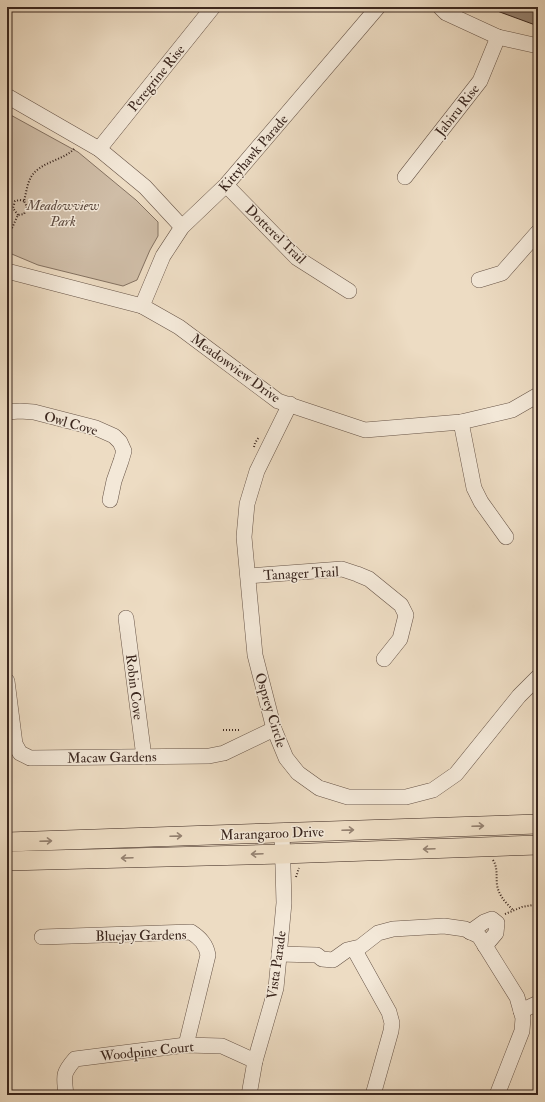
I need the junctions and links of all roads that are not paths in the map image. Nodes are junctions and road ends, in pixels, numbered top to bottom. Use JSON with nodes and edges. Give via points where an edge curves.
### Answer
{"nodes":[{"id":1,"x":213,"y":7,"type":"edge"},
{"id":2,"x":378,"y":7,"type":"edge"},
{"id":3,"x":440,"y":7,"type":"edge"},
{"id":4,"x":498,"y":37,"type":"junction"},
{"id":5,"x":538,"y":46,"type":"edge"},
{"id":6,"x":7,"y":96,"type":"edge"},
{"id":7,"x":99,"y":149,"type":"junction"},
{"id":8,"x":405,"y":177,"type":"dead end"},
{"id":9,"x":226,"y":185,"type":"junction"},
{"id":10,"x":182,"y":227,"type":"junction"},
{"id":11,"x":538,"y":232,"type":"edge"},
{"id":12,"x":7,"y":271,"type":"edge"},
{"id":13,"x":479,"y":280,"type":"dead end"},
{"id":14,"x":349,"y":291,"type":"dead end"},
{"id":15,"x":142,"y":306,"type":"junction"},
{"id":16,"x":538,"y":395,"type":"edge"},
{"id":17,"x":290,"y":404,"type":"junction"},
{"id":18,"x":7,"y":412,"type":"edge"},
{"id":19,"x":461,"y":422,"type":"junction"},
{"id":20,"x":110,"y":500,"type":"dead end"},
{"id":21,"x":506,"y":537,"type":"dead end"},
{"id":22,"x":248,"y":576,"type":"junction"},
{"id":23,"x":126,"y":618,"type":"dead end"},
{"id":24,"x":384,"y":659,"type":"dead end"},
{"id":25,"x":538,"y":677,"type":"edge"},
{"id":26,"x":7,"y":681,"type":"edge"},
{"id":27,"x":274,"y":729,"type":"junction"},
{"id":28,"x":144,"y":756,"type":"junction"},
{"id":29,"x":538,"y":824,"type":"edge"},
{"id":30,"x":282,"y":832,"type":"junction"},
{"id":31,"x":7,"y":842,"type":"edge"},
{"id":32,"x":538,"y":845,"type":"edge"},
{"id":33,"x":282,"y":854,"type":"junction"},
{"id":34,"x":7,"y":861,"type":"edge"},
{"id":35,"x":470,"y":932,"type":"junction"},
{"id":36,"x":42,"y":937,"type":"dead end"},
{"id":37,"x":485,"y":946,"type":"junction"},
{"id":38,"x":354,"y":949,"type":"junction"},
{"id":39,"x":279,"y":954,"type":"junction"},
{"id":40,"x":538,"y":1004,"type":"edge"},
{"id":41,"x":521,"y":1011,"type":"junction"},
{"id":42,"x":186,"y":1045,"type":"junction"},
{"id":43,"x":255,"y":1061,"type":"junction"},
{"id":44,"x":66,"y":1095,"type":"edge"},
{"id":45,"x":249,"y":1095,"type":"edge"},
{"id":46,"x":373,"y":1095,"type":"edge"},
{"id":47,"x":496,"y":1095,"type":"edge"}],
"edges":[{"from":1,"to":7,"type":"street","name":"Peregrine Rise"},
{"from":2,"to":9,"type":"street","name":"Kittyhawk Parade"},
{"from":3,"to":4,"type":"street","via":[[446,13]]},
{"from":4,"to":5,"type":"street"},
{"from":4,"to":8,"type":"street","name":"Jabiru Rise","via":[[480,81]]},
{"from":6,"to":7,"type":"street"},
{"from":7,"to":10,"type":"street","via":[[145,187]]},
{"from":9,"to":10,"type":"street","name":"Kittyhawk Parade"},
{"from":9,"to":14,"type":"street","name":"Dotterel Trail","via":[[297,258]]},
{"from":10,"to":15,"type":"street","name":"Kittyhawk Parade","via":[[163,256]]},
{"from":11,"to":13,"type":"street","via":[[502,273]]},
{"from":12,"to":15,"type":"street","name":"Meadowview Drive"},
{"from":15,"to":17,"type":"street","name":"Meadowview Drive","via":[[179,327],[278,401]]},
{"from":16,"to":19,"type":"street","name":"Meadowview Drive","via":[[512,410]]},
{"from":17,"to":19,"type":"street","name":"Meadowview Drive","via":[[365,430]]},
{"from":17,"to":22,"type":"street","name":"Osprey Circle","via":[[256,471],[247,504],[244,538]]},
{"from":18,"to":20,"type":"street","name":"Owl Cove","via":[[34,412],[96,428],[114,436],[124,451]]},
{"from":19,"to":21,"type":"street","via":[[474,488]]},
{"from":22,"to":24,"type":"street","name":"Tanager Trail","via":[[342,569],[369,579],[401,605],[406,615],[400,639]]},
{"from":22,"to":27,"type":"street","name":"Osprey Circle","via":[[255,655]]},
{"from":23,"to":28,"type":"street","name":"Robin Cove"},
{"from":25,"to":27,"type":"street","name":"Osprey Circle","via":[[519,696],[456,774],[433,790],[406,797],[348,797],[319,788],[298,773],[286,758]]},
{"from":26,"to":28,"type":"street","name":"Macaw Gardens","via":[[15,744],[20,753],[30,758]]},
{"from":27,"to":28,"type":"street","name":"Macaw Gardens","via":[[224,752],[209,756]]},
{"from":30,"to":29,"type":"main road","name":"Marangaroo Drive","one_way":true},
{"from":31,"to":30,"type":"main road","name":"Marangaroo Drive","one_way":true},
{"from":30,"to":33,"type":"street","name":"Vista Parade"},
{"from":32,"to":33,"type":"main road","name":"Marangaroo Drive","one_way":true},
{"from":33,"to":34,"type":"main road","name":"Marangaroo Drive","one_way":true},
{"from":33,"to":39,"type":"street","name":"Vista Parade","via":[[284,903]]},
{"from":35,"to":37,"type":"street","via":[[479,936]]},
{"from":35,"to":37,"type":"street","via":[[492,919],[497,923],[496,933]]},
{"from":35,"to":38,"type":"street","via":[[444,926],[393,929],[378,933]]},
{"from":36,"to":42,"type":"street","name":"Bluejay Gardens","via":[[191,932],[200,938],[208,955]]},
{"from":37,"to":41,"type":"street","via":[[517,997]]},
{"from":38,"to":39,"type":"street","via":[[347,950],[333,960],[322,959],[317,955]]},
{"from":38,"to":46,"type":"street","via":[[389,1012],[392,1023]]},
{"from":39,"to":43,"type":"street","name":"Vista Parade","via":[[276,988]]},
{"from":40,"to":41,"type":"street"},
{"from":41,"to":47,"type":"street","via":[[522,1031]]},
{"from":42,"to":43,"type":"street","name":"Woodpine Court","via":[[222,1046]]},
{"from":42,"to":44,"type":"street","name":"Woodpine Court","via":[[75,1060],[67,1068],[64,1076]]},
{"from":43,"to":45,"type":"street","name":"Vista Parade"}]}
